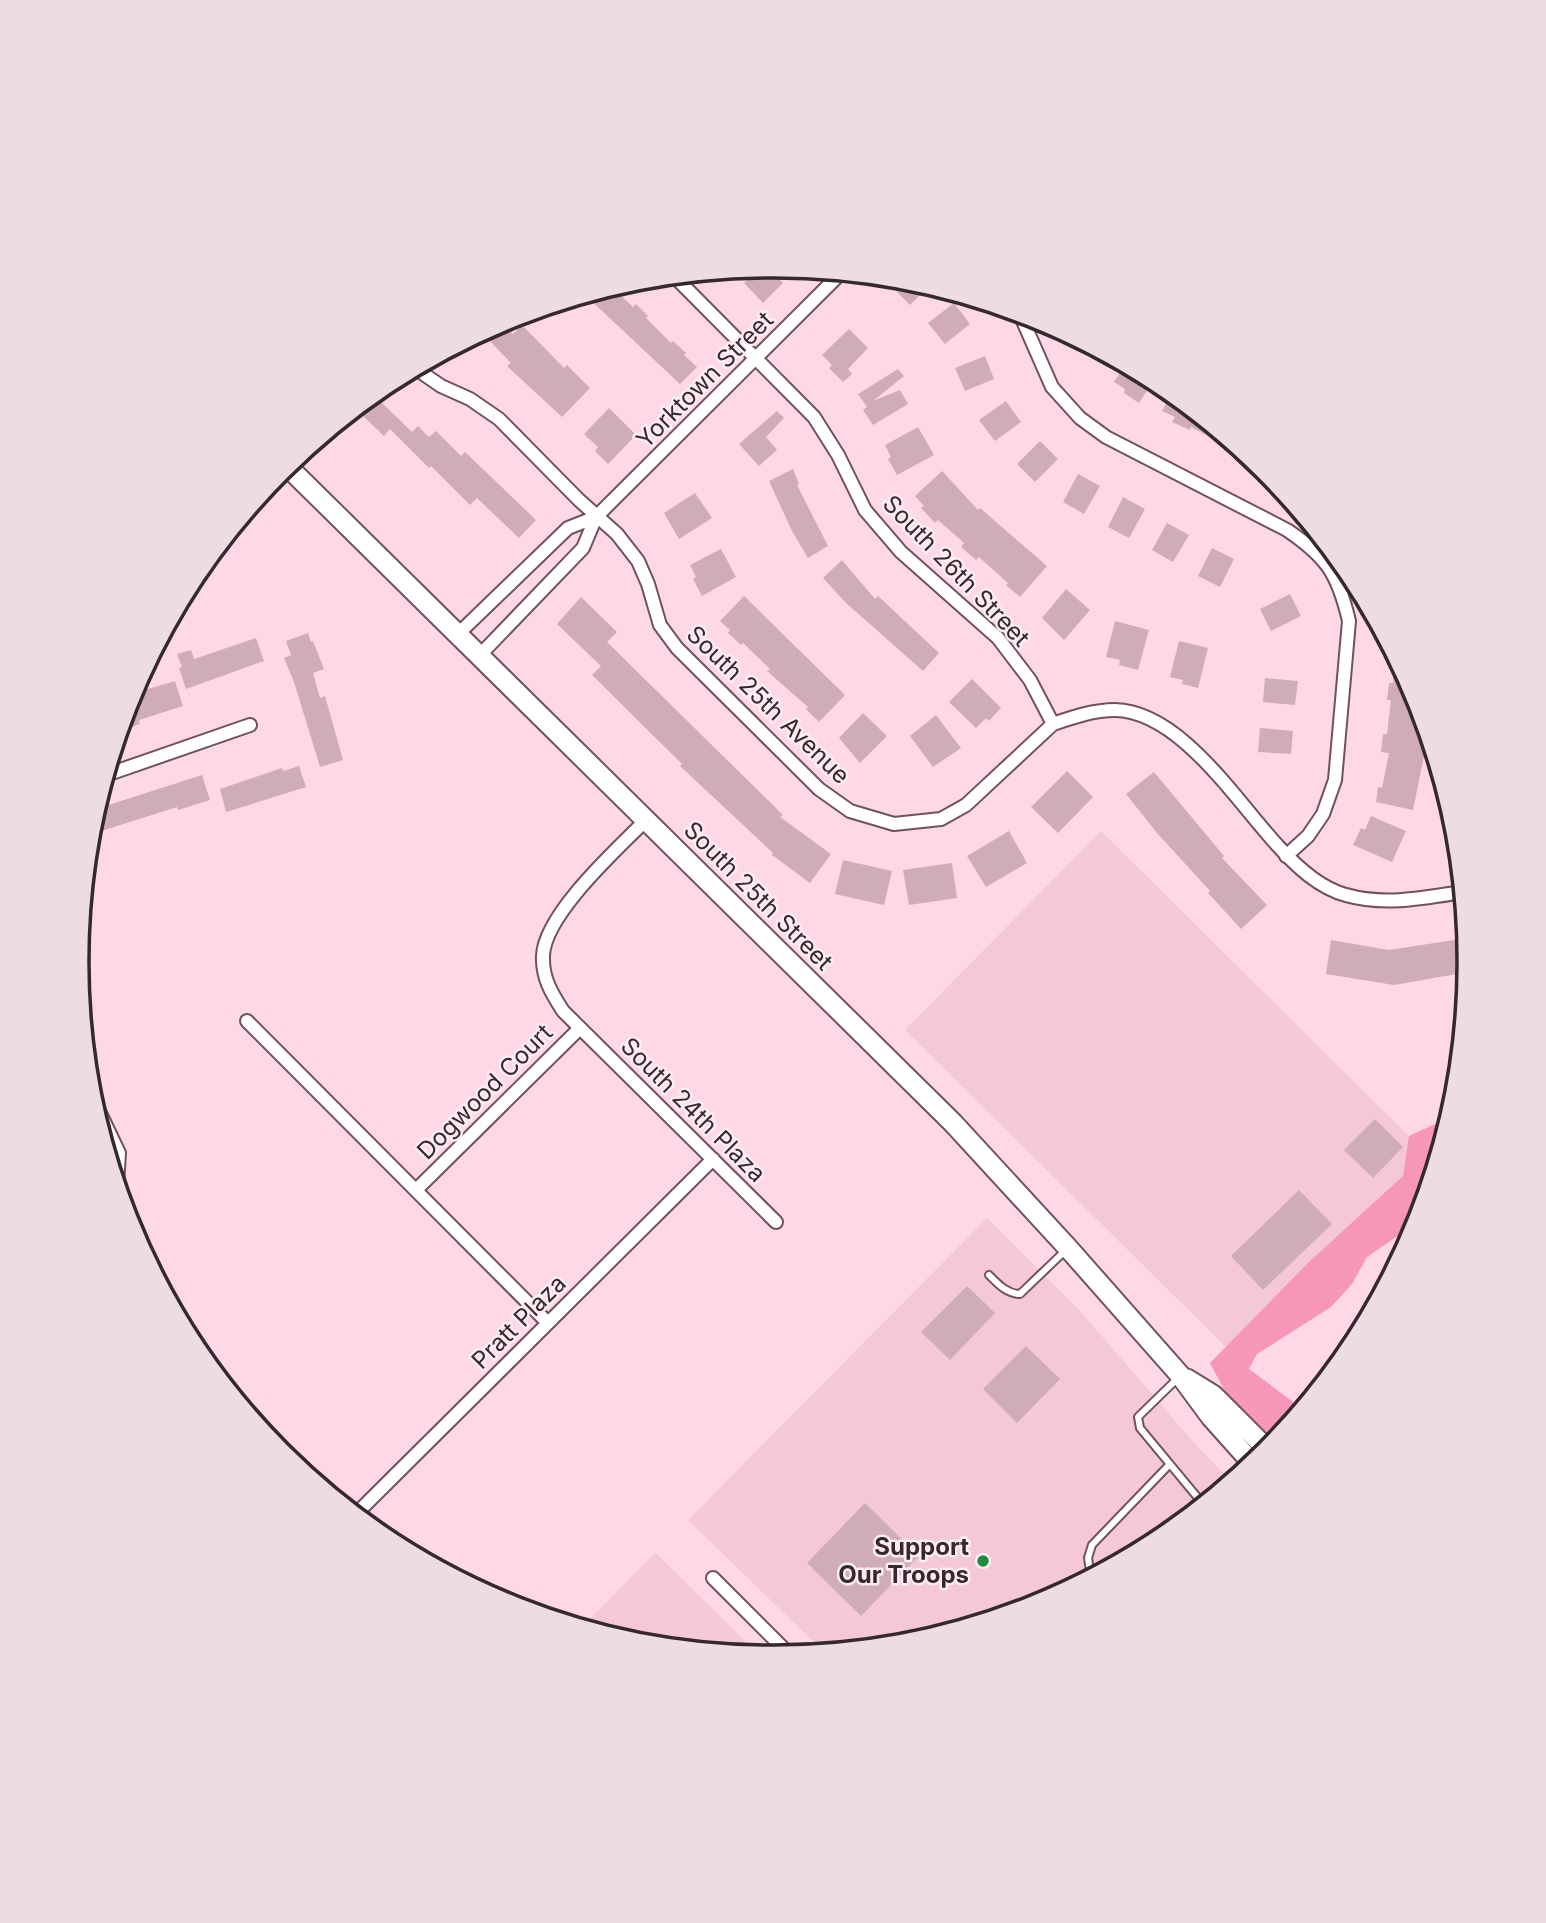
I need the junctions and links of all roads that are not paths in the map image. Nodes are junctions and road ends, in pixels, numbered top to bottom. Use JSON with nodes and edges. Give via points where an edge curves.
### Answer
{"nodes":[{"id":1,"x":833,"y":281,"type":"edge"},
{"id":2,"x":682,"y":284,"type":"edge"},
{"id":3,"x":1025,"y":326,"type":"edge"},
{"id":4,"x":757,"y":359,"type":"junction"},
{"id":5,"x":423,"y":374,"type":"edge"},
{"id":6,"x":295,"y":474,"type":"edge"},
{"id":7,"x":596,"y":517,"type":"junction"},
{"id":8,"x":457,"y":635,"type":"junction"},
{"id":9,"x":479,"y":656,"type":"junction"},
{"id":10,"x":1053,"y":724,"type":"junction"},
{"id":11,"x":250,"y":725,"type":"dead end"},
{"id":12,"x":117,"y":771,"type":"edge"},
{"id":13,"x":646,"y":820,"type":"junction"},
{"id":14,"x":1286,"y":856,"type":"junction"},
{"id":15,"x":1453,"y":893,"type":"edge"},
{"id":16,"x":247,"y":1021,"type":"dead end"},
{"id":17,"x":580,"y":1028,"type":"junction"},
{"id":18,"x":114,"y":1141,"type":"edge"},
{"id":19,"x":119,"y":1159,"type":"edge"},
{"id":20,"x":713,"y":1159,"type":"junction"},
{"id":21,"x":416,"y":1190,"type":"junction"},
{"id":22,"x":776,"y":1222,"type":"dead end"},
{"id":23,"x":1068,"y":1248,"type":"junction"},
{"id":24,"x":989,"y":1275,"type":"dead end"},
{"id":25,"x":548,"y":1323,"type":"junction"},
{"id":26,"x":1180,"y":1376,"type":"junction"},
{"id":27,"x":1259,"y":1441,"type":"edge"},
{"id":28,"x":1245,"y":1455,"type":"edge"},
{"id":29,"x":1170,"y":1464,"type":"junction"},
{"id":30,"x":1197,"y":1497,"type":"edge"},
{"id":31,"x":362,"y":1508,"type":"edge"},
{"id":32,"x":1089,"y":1567,"type":"edge"},
{"id":33,"x":713,"y":1578,"type":"dead end"},
{"id":34,"x":780,"y":1645,"type":"edge"}],
"edges":[{"from":1,"to":4,"type":"street","name":"Yorktown Street"},
{"from":2,"to":4,"type":"street","name":"South 26th Street"},
{"from":3,"to":14,"type":"street","via":[[1052,387],[1080,418],[1106,438],[1287,530],[1312,547],[1334,573],[1349,621],[1335,780],[1323,814]]},
{"from":4,"to":7,"type":"street","name":"Yorktown Street"},
{"from":4,"to":10,"type":"street","name":"South 26th Street","via":[[814,417],[865,510],[901,552],[998,638],[1030,680]]},
{"from":5,"to":7,"type":"street","name":"South 25th Avenue","via":[[499,419]]},
{"from":6,"to":8,"type":"street","name":"South 25th Street"},
{"from":7,"to":8,"type":"street","name":"Yorktown Street","via":[[568,528]]},
{"from":7,"to":9,"type":"street","name":"Yorktown Street","via":[[583,548]]},
{"from":7,"to":10,"type":"street","name":"South 25th Avenue","via":[[638,561],[660,625],[677,648],[819,789],[850,811],[894,824],[941,819],[966,805]]},
{"from":8,"to":9,"type":"street","name":"South 25th Street"},
{"from":9,"to":13,"type":"street","name":"South 25th Street"},
{"from":10,"to":14,"type":"street","via":[[1116,710],[1158,722],[1200,756]]},
{"from":11,"to":12,"type":"street"},
{"from":13,"to":17,"type":"street","name":"Dogwood Court","via":[[561,912],[543,953],[551,992]]},
{"from":13,"to":23,"type":"street","name":"South 25th Street","via":[[953,1123]]},
{"from":14,"to":15,"type":"street","via":[[1308,876],[1344,895],[1374,900]]},
{"from":16,"to":21,"type":"street"},
{"from":17,"to":20,"type":"street","name":"South 24th Plaza"},
{"from":17,"to":21,"type":"street","name":"Dogwood Court"},
{"from":18,"to":19,"type":"street"},
{"from":20,"to":22,"type":"street","name":"South 24th Plaza"},
{"from":20,"to":25,"type":"street","name":"Pratt Plaza"},
{"from":21,"to":25,"type":"street"},
{"from":23,"to":24,"type":"lane","via":[[1020,1294],[1003,1288]]},
{"from":23,"to":26,"type":"street","name":"South 25th Street"},
{"from":25,"to":31,"type":"street","name":"Pratt Plaza"},
{"from":26,"to":27,"type":"street","name":"South 25th Street","via":[[1213,1395]]},
{"from":26,"to":28,"type":"street","name":"South 25th Street"},
{"from":26,"to":29,"type":"lane","via":[[1138,1417],[1140,1428]]},
{"from":29,"to":30,"type":"lane"},
{"from":29,"to":32,"type":"lane","via":[[1092,1545]]},
{"from":33,"to":34,"type":"street"}]}
